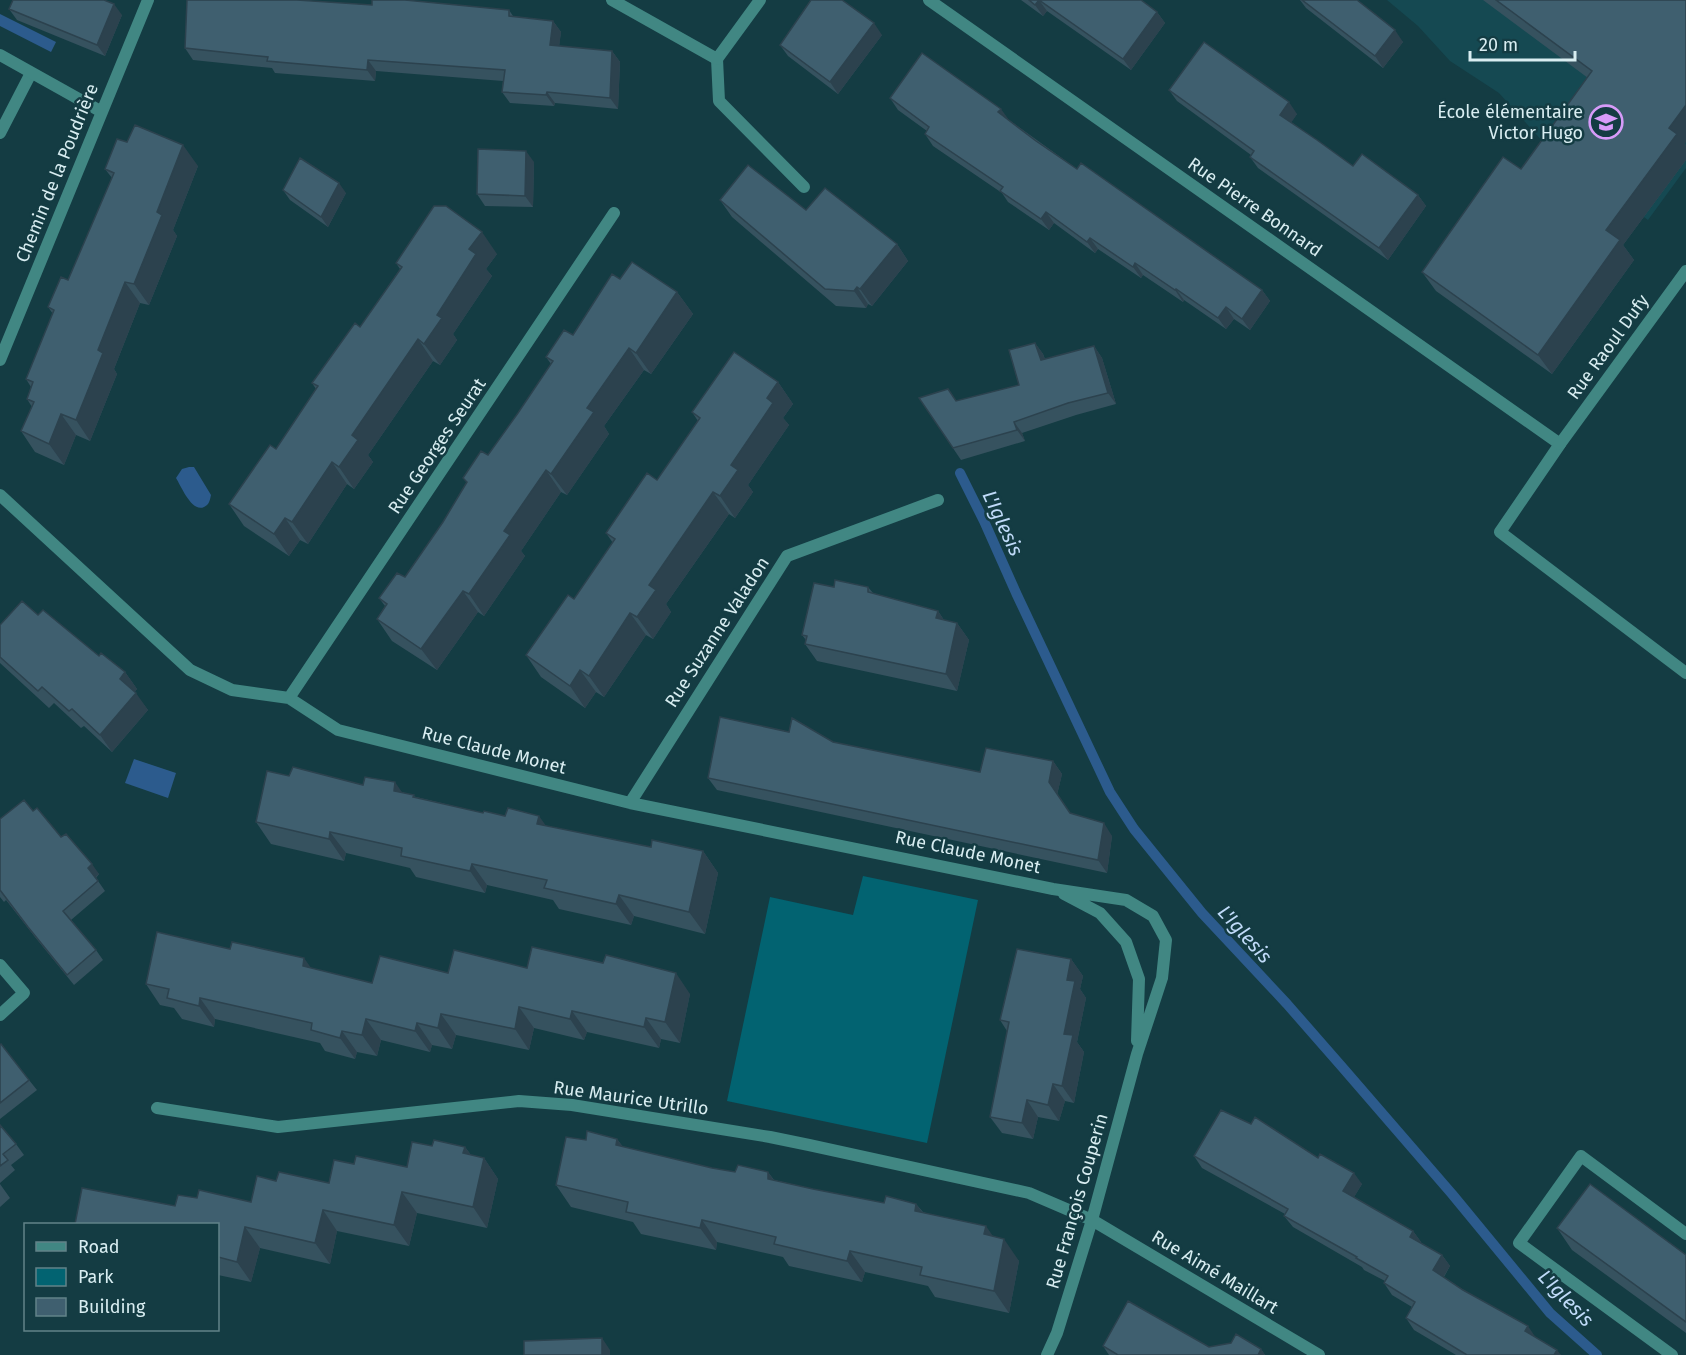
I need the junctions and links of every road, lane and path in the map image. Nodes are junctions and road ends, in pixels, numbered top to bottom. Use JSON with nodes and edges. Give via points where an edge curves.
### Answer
{"nodes":[{"id":1,"x":148,"y":0,"type":"edge"},
{"id":2,"x":612,"y":0,"type":"edge"},
{"id":3,"x":760,"y":0,"type":"edge"},
{"id":4,"x":929,"y":0,"type":"edge"},
{"id":5,"x":0,"y":55,"type":"edge"},
{"id":6,"x":717,"y":59,"type":"junction"},
{"id":7,"x":32,"y":73,"type":"junction"},
{"id":8,"x":102,"y":112,"type":"junction"},
{"id":9,"x":0,"y":133,"type":"edge"},
{"id":10,"x":804,"y":187,"type":"dead end"},
{"id":11,"x":614,"y":213,"type":"dead end"},
{"id":12,"x":1686,"y":271,"type":"edge"},
{"id":13,"x":0,"y":360,"type":"edge"},
{"id":14,"x":1560,"y":444,"type":"junction"},
{"id":15,"x":0,"y":495,"type":"edge"},
{"id":16,"x":938,"y":500,"type":"dead end"},
{"id":17,"x":1686,"y":673,"type":"edge"},
{"id":18,"x":290,"y":698,"type":"junction"},
{"id":19,"x":630,"y":802,"type":"junction"},
{"id":20,"x":1053,"y":889,"type":"junction"},
{"id":21,"x":0,"y":965,"type":"edge"},
{"id":22,"x":0,"y":1015,"type":"edge"},
{"id":23,"x":1137,"y":1054,"type":"junction"},
{"id":24,"x":157,"y":1108,"type":"dead end"},
{"id":25,"x":1092,"y":1220,"type":"junction"},
{"id":26,"x":1686,"y":1234,"type":"edge"},
{"id":27,"x":1047,"y":1355,"type":"edge"},
{"id":28,"x":1319,"y":1355,"type":"edge"},
{"id":29,"x":1672,"y":1355,"type":"edge"}],
"edges":[{"from":1,"to":8,"type":"street","name":"Chemin de la Poudrière"},
{"from":2,"to":6,"type":"street"},
{"from":3,"to":6,"type":"street"},
{"from":4,"to":14,"type":"street","name":"Rue Pierre Bonnard"},
{"from":5,"to":7,"type":"street"},
{"from":6,"to":10,"type":"street","via":[[719,101]]},
{"from":7,"to":8,"type":"street"},
{"from":7,"to":9,"type":"street"},
{"from":8,"to":13,"type":"street","name":"Chemin de la Poudrière"},
{"from":11,"to":18,"type":"street","name":"Rue Georges Seurat"},
{"from":12,"to":14,"type":"street","name":"Rue Raoul Dufy"},
{"from":14,"to":17,"type":"street","name":"Rue Raoul Dufy","via":[[1500,532]]},
{"from":15,"to":18,"type":"street","name":"Rue Claude Monet","via":[[190,670],[232,690]]},
{"from":16,"to":19,"type":"street","name":"Rue Suzanne Valadon","via":[[787,556]]},
{"from":18,"to":19,"type":"street","name":"Rue Claude Monet","via":[[338,730]]},
{"from":19,"to":20,"type":"street","name":"Rue Claude Monet"},
{"from":20,"to":23,"type":"street","name":"Rue François Couperin","via":[[1100,913],[1126,942],[1139,979]]},
{"from":20,"to":23,"type":"street","name":"Rue François Couperin","via":[[1126,900],[1153,916],[1162,932],[1166,940],[1162,978]]},
{"from":21,"to":22,"type":"street","via":[[24,993]]},
{"from":23,"to":25,"type":"street","name":"Rue François Couperin"},
{"from":24,"to":25,"type":"street","name":"Rue Maurice Utrillo","via":[[278,1127],[519,1101],[572,1105],[770,1137],[1029,1193]]},
{"from":25,"to":27,"type":"street","name":"Rue François Couperin"},
{"from":25,"to":28,"type":"street","name":"Rue Aimé Maillart"},
{"from":26,"to":29,"type":"street","via":[[1581,1156],[1519,1243]]}]}
